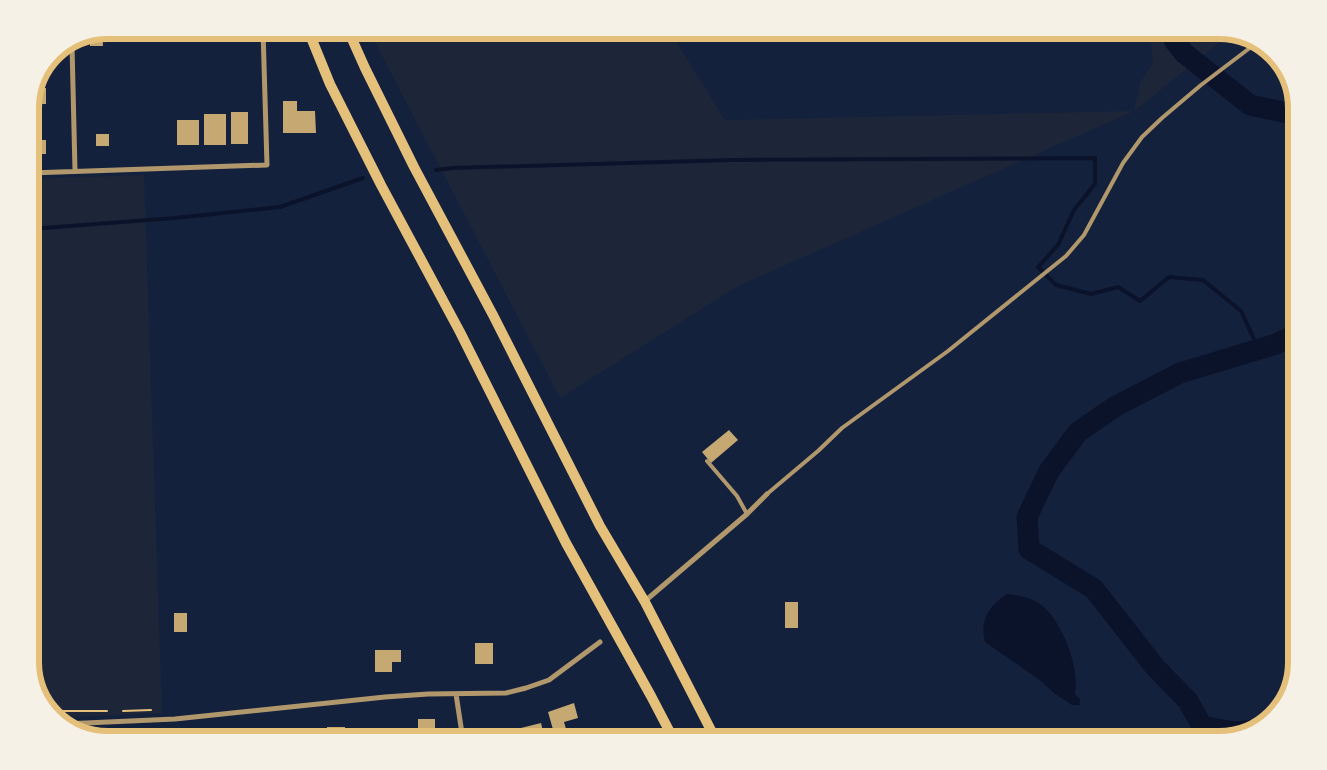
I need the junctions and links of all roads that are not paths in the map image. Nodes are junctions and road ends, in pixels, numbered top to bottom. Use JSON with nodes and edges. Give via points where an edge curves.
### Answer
{"nodes":[{"id":1,"x":263,"y":39,"type":"edge"},
{"id":2,"x":312,"y":39,"type":"edge"},
{"id":3,"x":352,"y":39,"type":"edge"},
{"id":4,"x":1252,"y":47,"type":"edge"},
{"id":5,"x":72,"y":49,"type":"edge"},
{"id":6,"x":75,"y":171,"type":"junction"},
{"id":7,"x":39,"y":173,"type":"edge"},
{"id":8,"x":707,"y":461,"type":"dead end"},
{"id":9,"x":767,"y":494,"type":"joint"},
{"id":10,"x":747,"y":514,"type":"junction"},
{"id":11,"x":644,"y":602,"type":"junction"},
{"id":12,"x":600,"y":642,"type":"dead end"},
{"id":13,"x":456,"y":694,"type":"junction"},
{"id":14,"x":76,"y":723,"type":"edge"},
{"id":15,"x":461,"y":731,"type":"edge"},
{"id":16,"x":669,"y":731,"type":"edge"},
{"id":17,"x":711,"y":731,"type":"edge"}],
"edges":[{"from":1,"to":6,"type":"street","via":[[267,165]]},
{"from":2,"to":16,"type":"main road","via":[[330,84],[381,185],[460,332],[566,542]]},
{"from":3,"to":11,"type":"main road","via":[[414,167],[600,526]]},
{"from":4,"to":9,"type":"lane","via":[[1201,85],[1135,144],[1084,235],[1066,256],[948,351],[842,428]]},
{"from":5,"to":6,"type":"street"},
{"from":6,"to":7,"type":"street"},
{"from":8,"to":10,"type":"lane","via":[[737,496]]},
{"from":9,"to":10,"type":"street"},
{"from":10,"to":11,"type":"street"},
{"from":11,"to":17,"type":"main road"},
{"from":12,"to":13,"type":"street","via":[[557,675],[536,685],[506,694]]},
{"from":13,"to":14,"type":"street","via":[[385,697],[174,719]]},
{"from":13,"to":15,"type":"street"}]}
